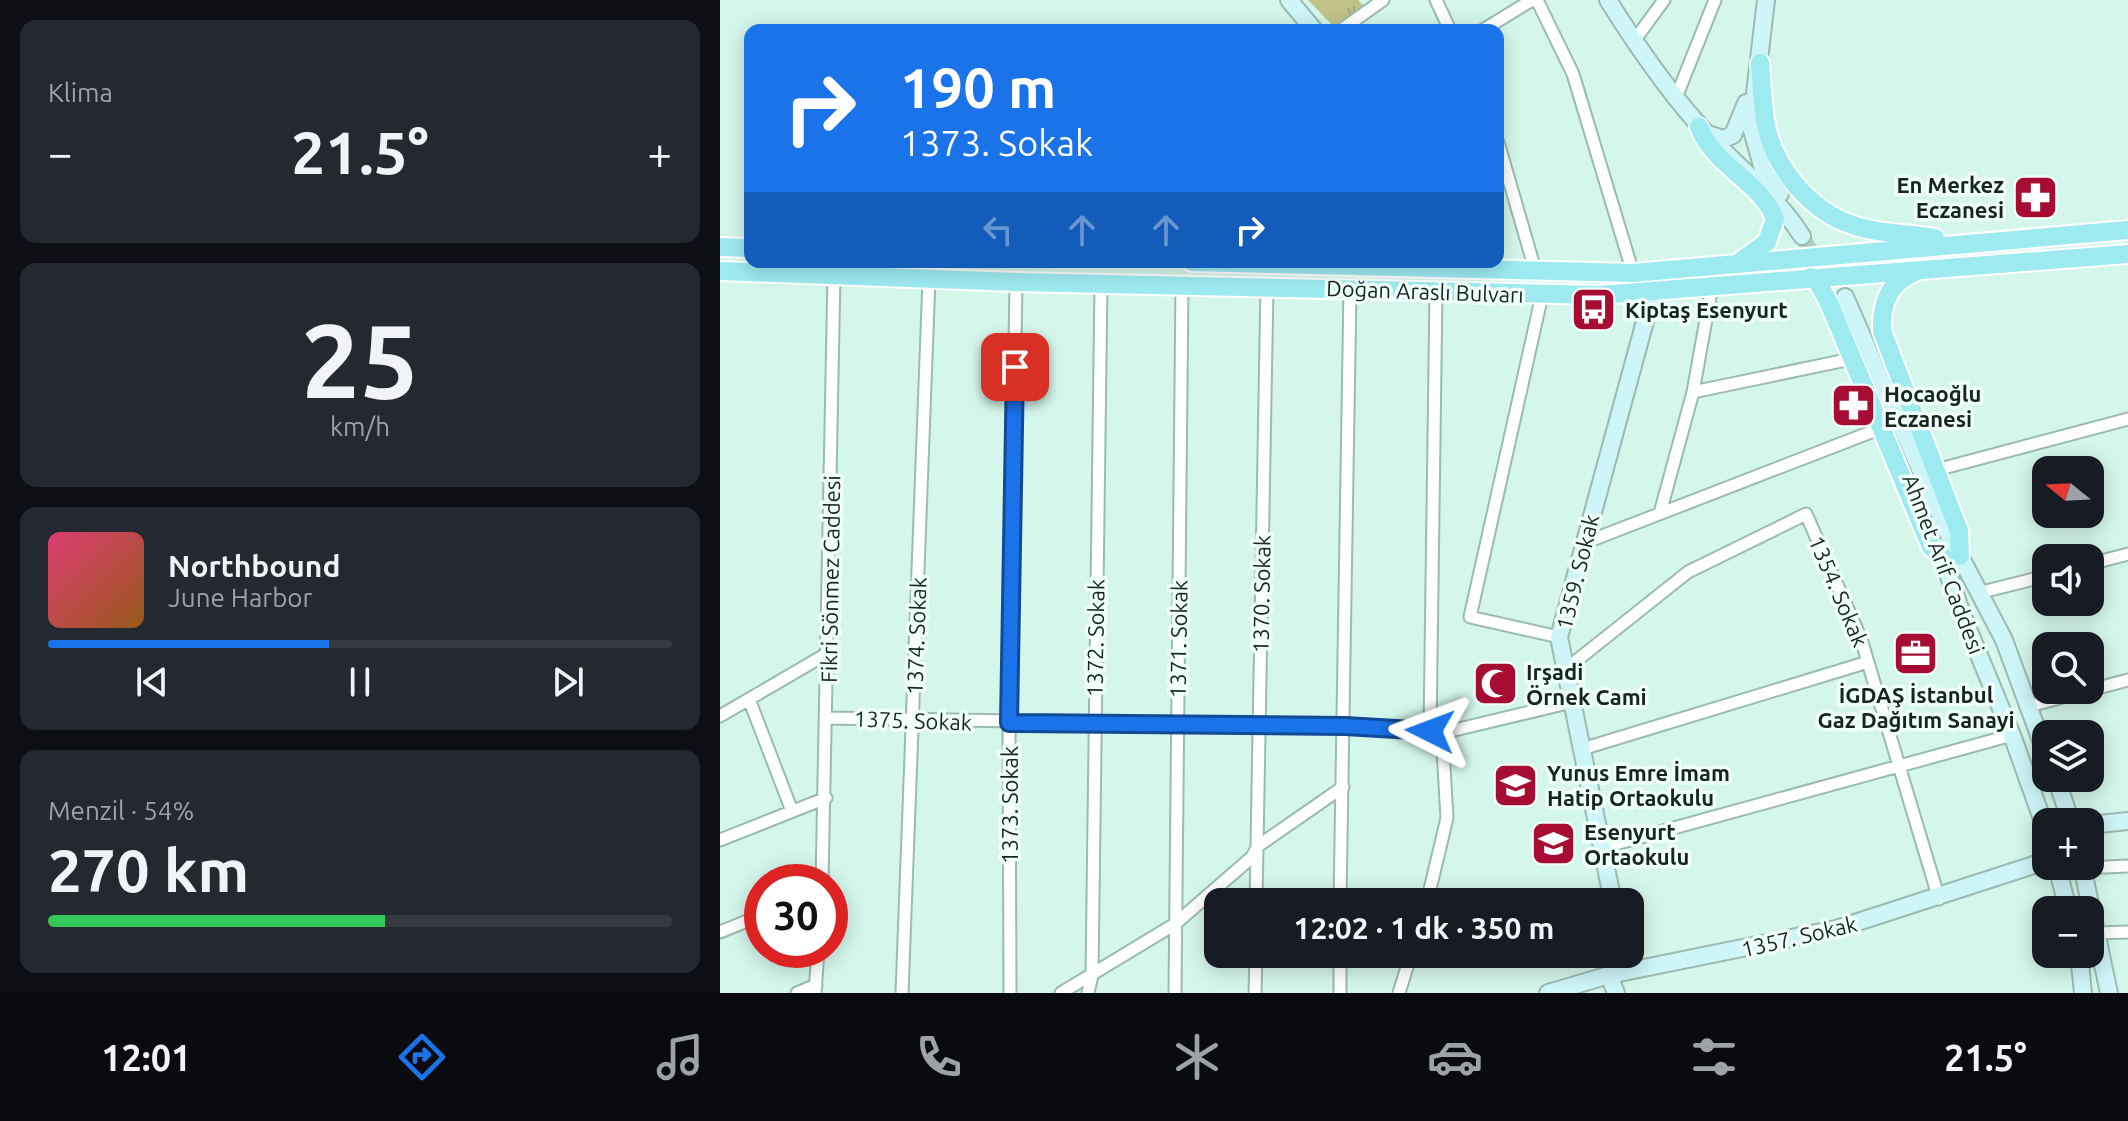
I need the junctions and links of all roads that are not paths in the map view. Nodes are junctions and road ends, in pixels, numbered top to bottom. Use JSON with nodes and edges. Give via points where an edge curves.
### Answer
{"nodes":[{"id":1,"x":1289,"y":0,"type":"edge"},
{"id":2,"x":1383,"y":0,"type":"edge"},
{"id":3,"x":1436,"y":0,"type":"edge"},
{"id":4,"x":1534,"y":0,"type":"edge"},
{"id":5,"x":1608,"y":0,"type":"edge"},
{"id":6,"x":1664,"y":0,"type":"edge"},
{"id":7,"x":1715,"y":0,"type":"edge"},
{"id":8,"x":1766,"y":0,"type":"edge"},
{"id":9,"x":1309,"y":24,"type":"edge"},
{"id":10,"x":1349,"y":24,"type":"edge"},
{"id":11,"x":1447,"y":24,"type":"edge"},
{"id":12,"x":1493,"y":24,"type":"edge"},
{"id":13,"x":1634,"y":41,"type":"junction"},
{"id":14,"x":1760,"y":63,"type":"junction"},
{"id":15,"x":1753,"y":88,"type":"junction"},
{"id":16,"x":1677,"y":95,"type":"junction"},
{"id":17,"x":1705,"y":131,"type":"junction"},
{"id":18,"x":1504,"y":163,"type":"edge"},
{"id":19,"x":2128,"y":230,"type":"edge"},
{"id":20,"x":1961,"y":242,"type":"junction"},
{"id":21,"x":720,"y":247,"type":"edge"},
{"id":22,"x":744,"y":248,"type":"edge"},
{"id":23,"x":2128,"y":254,"type":"edge"},
{"id":24,"x":1739,"y":263,"type":"junction"},
{"id":25,"x":1485,"y":268,"type":"edge"},
{"id":26,"x":1927,"y":268,"type":"junction"},
{"id":27,"x":720,"y":271,"type":"edge"},
{"id":28,"x":1536,"y":273,"type":"junction"},
{"id":29,"x":1633,"y":273,"type":"junction"},
{"id":30,"x":834,"y":276,"type":"junction"},
{"id":31,"x":1811,"y":277,"type":"junction"},
{"id":32,"x":929,"y":279,"type":"junction"},
{"id":33,"x":1016,"y":282,"type":"junction"},
{"id":34,"x":1101,"y":283,"type":"junction"},
{"id":35,"x":1182,"y":284,"type":"junction"},
{"id":36,"x":1267,"y":286,"type":"junction"},
{"id":37,"x":1712,"y":286,"type":"junction"},
{"id":38,"x":1350,"y":289,"type":"junction"},
{"id":39,"x":1436,"y":291,"type":"junction"},
{"id":40,"x":1653,"y":292,"type":"junction"},
{"id":41,"x":1542,"y":295,"type":"junction"},
{"id":42,"x":1841,"y":298,"type":"tunnel mouth"},
{"id":43,"x":1851,"y":359,"type":"junction"},
{"id":44,"x":1693,"y":392,"type":"junction"},
{"id":45,"x":2128,"y":419,"type":"edge"},
{"id":46,"x":1884,"y":427,"type":"junction"},
{"id":47,"x":1936,"y":470,"type":"junction"},
{"id":48,"x":1660,"y":513,"type":"junction"},
{"id":49,"x":1584,"y":543,"type":"junction"},
{"id":50,"x":2128,"y":554,"type":"edge"},
{"id":51,"x":1952,"y":557,"type":"junction"},
{"id":52,"x":2104,"y":560,"type":"edge"},
{"id":53,"x":2032,"y":580,"type":"edge"},
{"id":54,"x":1982,"y":592,"type":"junction"},
{"id":55,"x":1559,"y":637,"type":"junction"},
{"id":56,"x":2004,"y":640,"type":"junction"},
{"id":57,"x":828,"y":653,"type":"junction"},
{"id":58,"x":1979,"y":653,"type":"junction"},
{"id":59,"x":1868,"y":662,"type":"junction"},
{"id":60,"x":1566,"y":669,"type":"junction"},
{"id":61,"x":2128,"y":680,"type":"edge"},
{"id":62,"x":2104,"y":686,"type":"edge"},
{"id":63,"x":749,"y":699,"type":"junction"},
{"id":64,"x":1572,"y":702,"type":"junction"},
{"id":65,"x":2037,"y":704,"type":"edge"},
{"id":66,"x":2026,"y":707,"type":"junction"},
{"id":67,"x":720,"y":716,"type":"edge"},
{"id":68,"x":827,"y":718,"type":"junction"},
{"id":69,"x":913,"y":721,"type":"junction"},
{"id":70,"x":2032,"y":721,"type":"edge"},
{"id":71,"x":1009,"y":723,"type":"junction"},
{"id":72,"x":1094,"y":723,"type":"junction"},
{"id":73,"x":1177,"y":724,"type":"junction"},
{"id":74,"x":1258,"y":726,"type":"junction"},
{"id":75,"x":1345,"y":726,"type":"junction"},
{"id":76,"x":1436,"y":732,"type":"junction"},
{"id":77,"x":2012,"y":735,"type":"junction"},
{"id":78,"x":1582,"y":749,"type":"junction"},
{"id":79,"x":1899,"y":767,"type":"junction"},
{"id":80,"x":1343,"y":787,"type":"junction"},
{"id":81,"x":826,"y":798,"type":"junction"},
{"id":82,"x":2038,"y":808,"type":"edge"},
{"id":83,"x":792,"y":811,"type":"junction"},
{"id":84,"x":2128,"y":821,"type":"edge"},
{"id":85,"x":2104,"y":824,"type":"edge"},
{"id":86,"x":720,"y":840,"type":"edge"},
{"id":87,"x":1258,"y":846,"type":"junction"},
{"id":88,"x":1601,"y":848,"type":"junction"},
{"id":89,"x":823,"y":864,"type":"edge"},
{"id":90,"x":2032,"y":866,"type":"edge"},
{"id":91,"x":2128,"y":866,"type":"edge"},
{"id":92,"x":2104,"y":867,"type":"edge"},
{"id":93,"x":1256,"y":888,"type":"edge"},
{"id":94,"x":1340,"y":888,"type":"edge"},
{"id":95,"x":1430,"y":888,"type":"edge"},
{"id":96,"x":1610,"y":888,"type":"edge"},
{"id":97,"x":1939,"y":899,"type":"junction"},
{"id":98,"x":744,"y":922,"type":"edge"},
{"id":99,"x":1175,"y":924,"type":"junction"},
{"id":100,"x":720,"y":932,"type":"edge"},
{"id":101,"x":2128,"y":932,"type":"edge"},
{"id":102,"x":2104,"y":933,"type":"edge"},
{"id":103,"x":2104,"y":966,"type":"edge"},
{"id":104,"x":817,"y":968,"type":"edge"},
{"id":105,"x":1256,"y":968,"type":"edge"},
{"id":106,"x":1340,"y":968,"type":"edge"},
{"id":107,"x":1407,"y":968,"type":"edge"},
{"id":108,"x":1628,"y":968,"type":"edge"},
{"id":109,"x":2080,"y":968,"type":"edge"},
{"id":110,"x":1629,"y":971,"type":"junction"},
{"id":111,"x":1092,"y":975,"type":"junction"},
{"id":112,"x":1609,"y":975,"type":"junction"},
{"id":113,"x":816,"y":989,"type":"edge"},
{"id":114,"x":797,"y":993,"type":"edge"},
{"id":115,"x":902,"y":993,"type":"edge"},
{"id":116,"x":1010,"y":993,"type":"edge"},
{"id":117,"x":1061,"y":993,"type":"edge"},
{"id":118,"x":1088,"y":993,"type":"edge"},
{"id":119,"x":1175,"y":993,"type":"edge"},
{"id":120,"x":1255,"y":993,"type":"edge"},
{"id":121,"x":1340,"y":993,"type":"edge"},
{"id":122,"x":1399,"y":993,"type":"edge"},
{"id":123,"x":1548,"y":993,"type":"edge"},
{"id":124,"x":1616,"y":993,"type":"edge"},
{"id":125,"x":2083,"y":993,"type":"edge"},
{"id":126,"x":2109,"y":993,"type":"edge"}],
"edges":[{"from":1,"to":9,"type":"street"},
{"from":2,"to":10,"type":"street"},
{"from":3,"to":11,"type":"street"},
{"from":4,"to":12,"type":"street"},
{"from":4,"to":29,"type":"street","via":[[1573,74]]},
{"from":5,"to":13,"type":"street"},
{"from":6,"to":13,"type":"street"},
{"from":7,"to":16,"type":"street"},
{"from":8,"to":14,"type":"street"},
{"from":13,"to":16,"type":"street"},
{"from":14,"to":15,"type":"street"},
{"from":14,"to":20,"type":"main road","via":[[1767,132],[1783,167],[1806,196],[1851,225]]},
{"from":15,"to":17,"type":"street","via":[[1733,135],[1723,139]]},
{"from":15,"to":17,"type":"street","via":[[1756,152],[1806,235]]},
{"from":16,"to":17,"type":"street"},
{"from":17,"to":24,"type":"main road","via":[[1710,150],[1775,219],[1767,242]]},
{"from":18,"to":28,"type":"street"},
{"from":19,"to":20,"type":"main road","name":"Doğan Araslı Bulvarı"},
{"from":20,"to":24,"type":"main road","name":"Doğan Araslı Bulvarı"},
{"from":21,"to":22,"type":"main road"},
{"from":23,"to":26,"type":"main road","name":"Doğan Araslı Bulvarı"},
{"from":24,"to":29,"type":"main road","name":"Doğan Araslı Bulvarı"},
{"from":25,"to":28,"type":"main road","name":"Doğan Araslı Bulvarı"},
{"from":26,"to":31,"type":"main road","name":"Doğan Araslı Bulvarı"},
{"from":26,"to":47,"type":"main road","via":[[1903,276],[1881,313],[1882,331]]},
{"from":27,"to":30,"type":"main road","name":"Doğan Araslı Bulvarı"},
{"from":28,"to":29,"type":"main road","name":"Doğan Araslı Bulvarı"},
{"from":30,"to":32,"type":"main road","name":"Doğan Araslı Bulvarı"},
{"from":30,"to":57,"type":"street","name":"Fikri Sönmez Caddesi"},
{"from":31,"to":37,"type":"main road","name":"Doğan Araslı Bulvarı"},
{"from":31,"to":43,"type":"main road","via":[[1829,303]]},
{"from":32,"to":33,"type":"main road","name":"Doğan Araslı Bulvarı"},
{"from":32,"to":69,"type":"street","name":"1374. Sokak"},
{"from":33,"to":34,"type":"main road","name":"Doğan Araslı Bulvarı"},
{"from":33,"to":71,"type":"street","name":"1373. Sokak"},
{"from":34,"to":35,"type":"main road","name":"Doğan Araslı Bulvarı"},
{"from":34,"to":72,"type":"street","name":"1372. Sokak"},
{"from":35,"to":36,"type":"main road","name":"Doğan Araslı Bulvarı"},
{"from":35,"to":73,"type":"street","name":"1371. Sokak"},
{"from":36,"to":38,"type":"main road","name":"Doğan Araslı Bulvarı"},
{"from":36,"to":74,"type":"street","name":"1370. Sokak"},
{"from":37,"to":40,"type":"main road","name":"Doğan Araslı Bulvarı"},
{"from":37,"to":44,"type":"street"},
{"from":38,"to":39,"type":"main road","name":"Doğan Araslı Bulvarı"},
{"from":38,"to":75,"type":"street"},
{"from":39,"to":41,"type":"main road","name":"Doğan Araslı Bulvarı"},
{"from":39,"to":76,"type":"street"},
{"from":40,"to":41,"type":"main road","name":"Doğan Araslı Bulvarı"},
{"from":40,"to":49,"type":"street","name":"1359. Sokak"},
{"from":41,"to":55,"type":"street","via":[[1470,617]]},
{"from":42,"to":51,"type":"street","name":"Ahmet Arif Caddesi"},
{"from":43,"to":44,"type":"street"},
{"from":43,"to":46,"type":"main road"},
{"from":44,"to":48,"type":"street"},
{"from":45,"to":47,"type":"street"},
{"from":46,"to":48,"type":"street"},
{"from":46,"to":51,"type":"main road","via":[[1931,547]]},
{"from":47,"to":51,"type":"main road","via":[[1959,531]]},
{"from":48,"to":49,"type":"street"},
{"from":49,"to":55,"type":"street","name":"1359. Sokak"},
{"from":50,"to":52,"type":"street"},
{"from":51,"to":54,"type":"street","name":"Ahmet Arif Caddesi"},
{"from":51,"to":58,"type":"street","name":"Ahmet Arif Caddesi","via":[[1962,614]]},
{"from":53,"to":54,"type":"street"},
{"from":54,"to":56,"type":"street","name":"Ahmet Arif Caddesi"},
{"from":55,"to":60,"type":"street","name":"1359. Sokak"},
{"from":56,"to":58,"type":"street","via":[[1996,633],[1980,637]]},
{"from":56,"to":66,"type":"street","name":"Ahmet Arif Caddesi"},
{"from":57,"to":63,"type":"street"},
{"from":57,"to":68,"type":"street","name":"Fikri Sönmez Caddesi"},
{"from":58,"to":77,"type":"street","name":"Ahmet Arif Caddesi"},
{"from":59,"to":60,"type":"street","name":"1354. Sokak","via":[[1806,514],[1688,572]]},
{"from":59,"to":78,"type":"street"},
{"from":59,"to":79,"type":"street","name":"1354. Sokak"},
{"from":60,"to":64,"type":"street","name":"1359. Sokak"},
{"from":61,"to":62,"type":"street"},
{"from":63,"to":67,"type":"street"},
{"from":63,"to":83,"type":"street"},
{"from":64,"to":76,"type":"street","name":"1375. Sokak"},
{"from":64,"to":78,"type":"street","name":"1359. Sokak"},
{"from":65,"to":66,"type":"street"},
{"from":66,"to":70,"type":"street","name":"Ahmet Arif Caddesi"},
{"from":68,"to":69,"type":"street","name":"1375. Sokak"},
{"from":68,"to":81,"type":"street","name":"Fikri Sönmez Caddesi"},
{"from":69,"to":71,"type":"street","name":"1375. Sokak"},
{"from":69,"to":115,"type":"street","name":"1374. Sokak"},
{"from":71,"to":72,"type":"street","name":"1375. Sokak"},
{"from":71,"to":116,"type":"street","name":"1373. Sokak"},
{"from":72,"to":73,"type":"street","name":"1375. Sokak"},
{"from":72,"to":111,"type":"street","name":"1372. Sokak"},
{"from":73,"to":74,"type":"street","name":"1375. Sokak"},
{"from":73,"to":99,"type":"street","name":"1371. Sokak"},
{"from":74,"to":75,"type":"street","name":"1375. Sokak"},
{"from":74,"to":87,"type":"street","name":"1370. Sokak"},
{"from":75,"to":76,"type":"street","name":"1375. Sokak"},
{"from":75,"to":80,"type":"street"},
{"from":76,"to":95,"type":"street","via":[[1447,818]]},
{"from":77,"to":79,"type":"street"},
{"from":77,"to":82,"type":"street","name":"Ahmet Arif Caddesi"},
{"from":78,"to":88,"type":"street","name":"1359. Sokak"},
{"from":79,"to":88,"type":"street"},
{"from":79,"to":97,"type":"street","name":"1354. Sokak"},
{"from":80,"to":87,"type":"street"},
{"from":80,"to":94,"type":"street"},
{"from":81,"to":83,"type":"street"},
{"from":81,"to":89,"type":"street","name":"Fikri Sönmez Caddesi"},
{"from":83,"to":86,"type":"street"},
{"from":84,"to":85,"type":"street"},
{"from":87,"to":93,"type":"street","name":"1370. Sokak"},
{"from":87,"to":99,"type":"street"},
{"from":88,"to":96,"type":"street","name":"1359. Sokak"},
{"from":90,"to":97,"type":"street","name":"1357. Sokak"},
{"from":91,"to":92,"type":"street"},
{"from":97,"to":110,"type":"street","name":"1357. Sokak","via":[[1777,943]]},
{"from":98,"to":100,"type":"street"},
{"from":99,"to":111,"type":"street"},
{"from":99,"to":119,"type":"street","name":"1371. Sokak"},
{"from":101,"to":102,"type":"street"},
{"from":103,"to":126,"type":"street"},
{"from":104,"to":113,"type":"street"},
{"from":105,"to":120,"type":"street"},
{"from":106,"to":121,"type":"street"},
{"from":107,"to":122,"type":"street"},
{"from":108,"to":110,"type":"street"},
{"from":109,"to":125,"type":"street"},
{"from":110,"to":112,"type":"street","name":"1357. Sokak"},
{"from":111,"to":117,"type":"street"},
{"from":111,"to":118,"type":"street","name":"1372. Sokak"},
{"from":112,"to":123,"type":"street","name":"1357. Sokak"},
{"from":112,"to":124,"type":"street"},
{"from":113,"to":114,"type":"street"}]}
